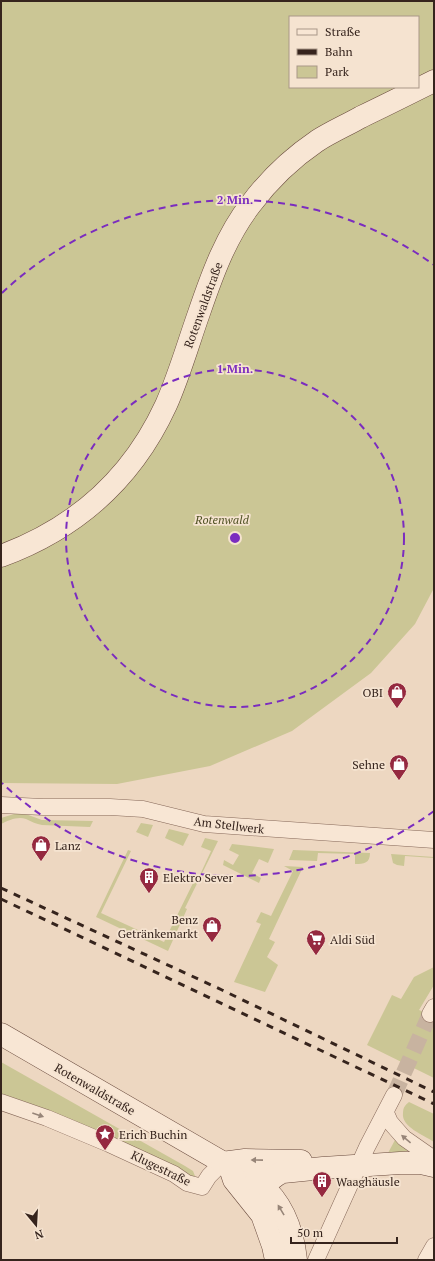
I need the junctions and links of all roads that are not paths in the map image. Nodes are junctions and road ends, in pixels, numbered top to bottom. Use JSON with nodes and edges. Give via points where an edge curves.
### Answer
{"nodes":[{"id":1,"x":434,"y":81,"type":"edge"},
{"id":2,"x":1,"y":556,"type":"edge"},
{"id":3,"x":1,"y":805,"type":"edge"},
{"id":4,"x":434,"y":840,"type":"edge"},
{"id":5,"x":1,"y":1034,"type":"edge"},
{"id":6,"x":394,"y":1095,"type":"tunnel mouth"},
{"id":7,"x":1,"y":1102,"type":"edge"},
{"id":8,"x":386,"y":1113,"type":"junction"},
{"id":9,"x":434,"y":1159,"type":"edge"},
{"id":10,"x":226,"y":1166,"type":"junction"},
{"id":11,"x":358,"y":1166,"type":"junction"},
{"id":12,"x":434,"y":1166,"type":"edge"},
{"id":13,"x":323,"y":1168,"type":"junction"},
{"id":14,"x":264,"y":1184,"type":"junction"},
{"id":15,"x":262,"y":1215,"type":"junction"},
{"id":16,"x":434,"y":1246,"type":"edge"},
{"id":17,"x":276,"y":1260,"type":"edge"},
{"id":18,"x":296,"y":1260,"type":"edge"},
{"id":19,"x":316,"y":1260,"type":"edge"},
{"id":20,"x":426,"y":1260,"type":"edge"}],
"edges":[{"from":1,"to":2,"type":"main road","name":"Rotenwaldstraße","via":[[318,140],[294,158],[267,184],[240,220],[222,252],[166,404],[144,446],[115,483],[74,519],[37,541]]},
{"from":3,"to":4,"type":"street","name":"Am Stellwerk","via":[[143,809],[204,824]]},
{"from":5,"to":10,"type":"main road","name":"Rotenwaldstraße"},
{"from":6,"to":8,"type":"street"},
{"from":7,"to":10,"type":"street","name":"Klugestraße","one_way":true,"via":[[109,1144],[202,1187],[209,1176]]},
{"from":9,"to":8,"type":"street","one_way":true,"via":[[404,1138],[390,1122]]},
{"from":8,"to":11,"type":"street"},
{"from":13,"to":10,"type":"main road","one_way":true,"via":[[300,1161],[245,1160]]},
{"from":10,"to":14,"type":"main road","name":"Rotenwaldstraße"},
{"from":10,"to":15,"type":"main road"},
{"from":11,"to":12,"type":"main road","via":[[400,1162]]},
{"from":11,"to":13,"type":"main road"},
{"from":11,"to":19,"type":"street"},
{"from":13,"to":14,"type":"main road","via":[[283,1172]]},
{"from":14,"to":15,"type":"main road"},
{"from":18,"to":14,"type":"main road","name":"Rotenwaldstraße","one_way":true,"via":[[287,1220]]},
{"from":15,"to":17,"type":"main road"},
{"from":16,"to":20,"type":"street"}]}
